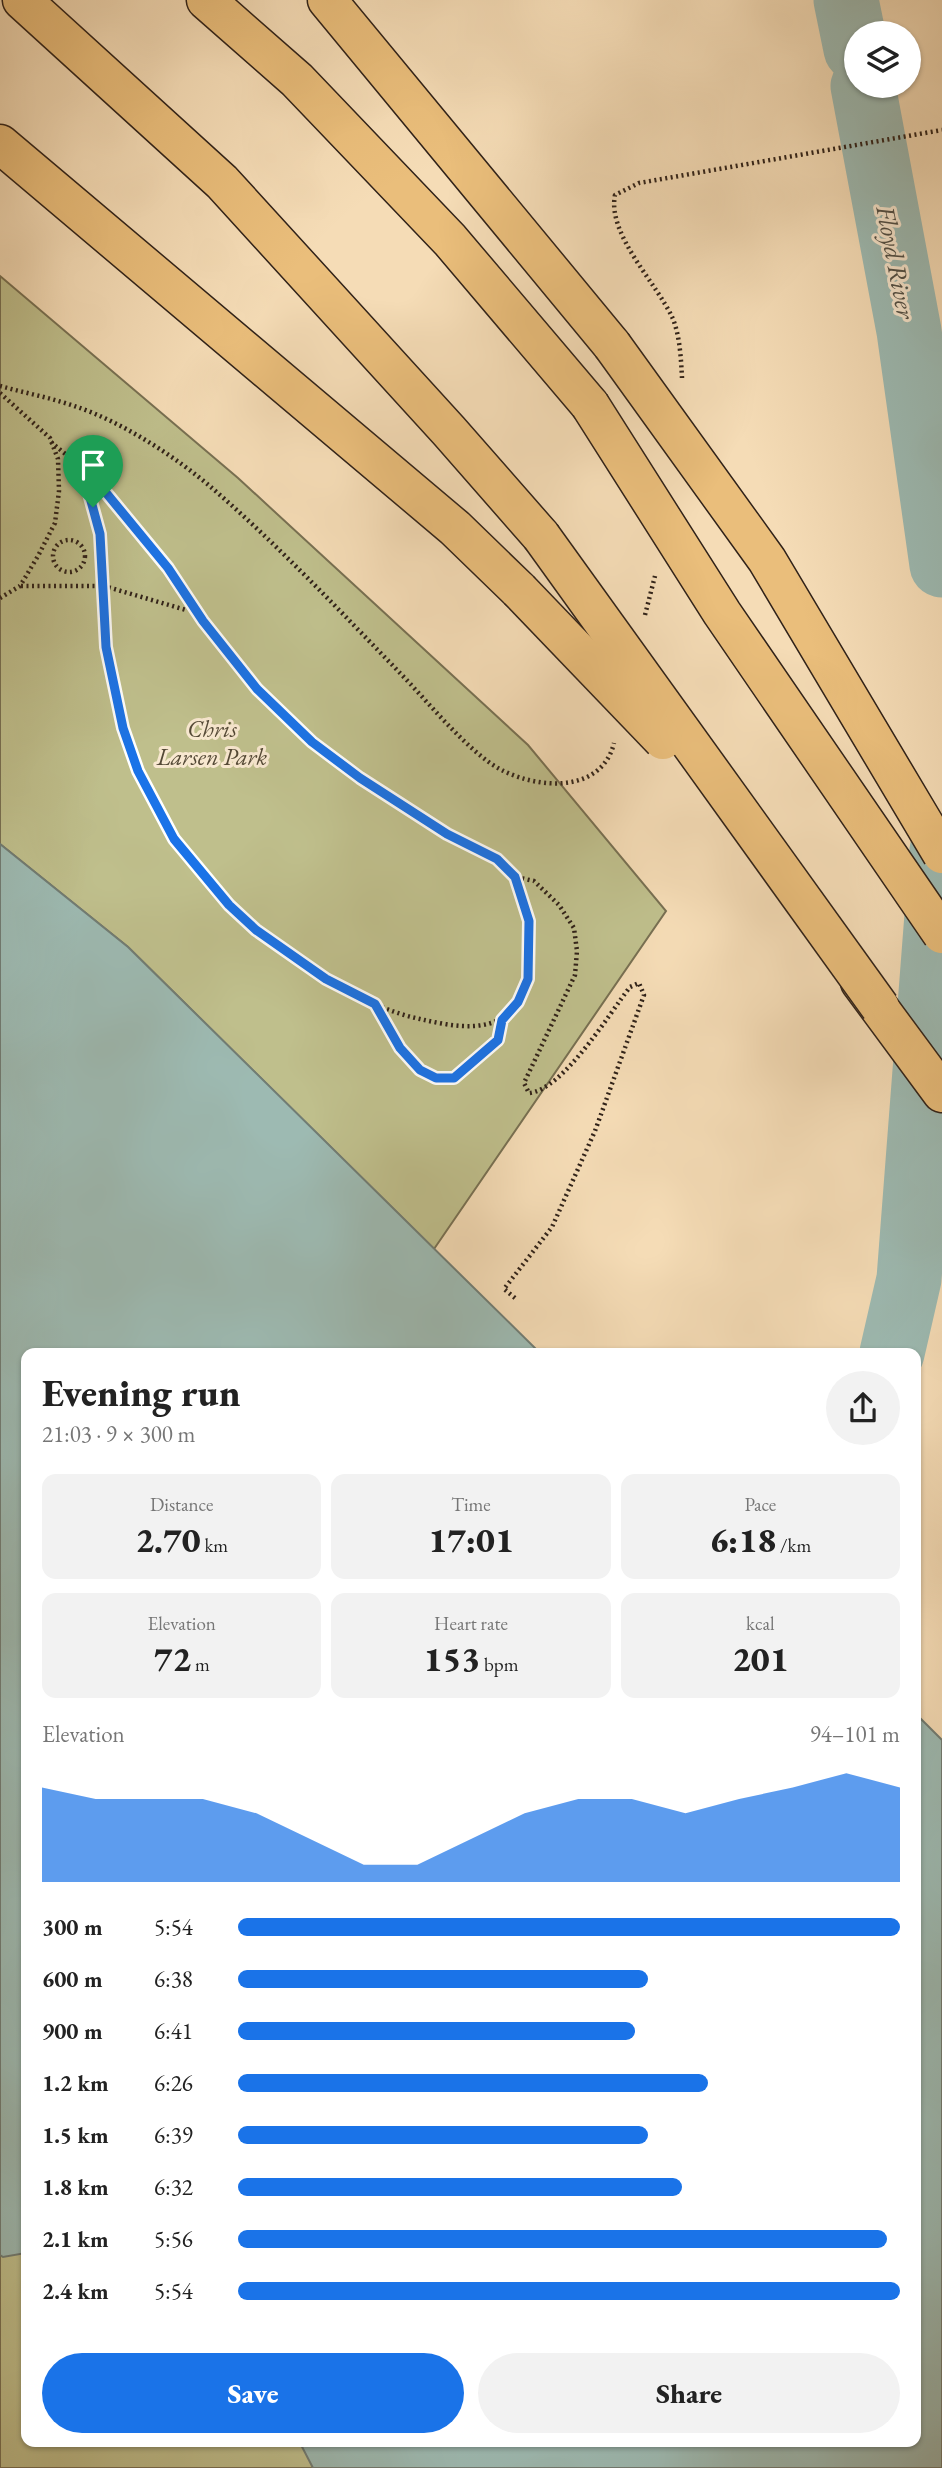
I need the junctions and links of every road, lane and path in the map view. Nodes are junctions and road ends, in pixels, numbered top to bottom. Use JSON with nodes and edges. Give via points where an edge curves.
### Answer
{"nodes":[{"id":1,"x":22,"y":0,"type":"edge"},
{"id":2,"x":206,"y":0,"type":"edge"},
{"id":3,"x":327,"y":0,"type":"edge"},
{"id":4,"x":942,"y":130,"type":"edge"},
{"id":5,"x":0,"y":144,"type":"edge"},
{"id":6,"x":639,"y":183,"type":"dead end"},
{"id":7,"x":0,"y":393,"type":"edge"},
{"id":8,"x":51,"y":442,"type":"junction"},
{"id":9,"x":82,"y":468,"type":"junction"},
{"id":10,"x":44,"y":544,"type":"junction"},
{"id":11,"x":55,"y":550,"type":"junction"},
{"id":12,"x":68,"y":571,"type":"junction"},
{"id":13,"x":67,"y":584,"type":"junction"},
{"id":14,"x":20,"y":586,"type":"junction"},
{"id":15,"x":104,"y":586,"type":"junction"},
{"id":16,"x":0,"y":598,"type":"edge"},
{"id":17,"x":193,"y":605,"type":"junction"},
{"id":18,"x":942,"y":854,"type":"edge"},
{"id":19,"x":515,"y":877,"type":"junction"},
{"id":20,"x":942,"y":934,"type":"edge"},
{"id":21,"x":375,"y":1004,"type":"junction"},
{"id":22,"x":880,"y":1007,"type":"junction"},
{"id":23,"x":502,"y":1020,"type":"junction"},
{"id":24,"x":942,"y":1093,"type":"edge"},
{"id":25,"x":515,"y":1298,"type":"dead end"}],
"edges":[{"from":1,"to":22,"type":"highway","bridge":true,"via":[[222,182],[541,537]]},
{"from":2,"to":20,"type":"highway","bridge":true,"via":[[297,80],[440,230],[590,405],[722,613]]},
{"from":3,"to":18,"type":"highway","bridge":true,"via":[[612,345],[767,560]]},
{"from":4,"to":6,"type":"path"},
{"from":5,"to":22,"type":"highway","bridge":true,"via":[[455,528],[519,590],[687,764]]},
{"from":7,"to":8,"type":"path"},
{"from":8,"to":9,"type":"path"},
{"from":8,"to":10,"type":"path","via":[[58,459],[59,491],[55,523]]},
{"from":9,"to":15,"type":"path","via":[[100,534]]},
{"from":9,"to":17,"type":"path","via":[[151,546]]},
{"from":10,"to":11,"type":"path"},
{"from":10,"to":14,"type":"path"},
{"from":11,"to":12,"type":"path","via":[[55,562]]},
{"from":11,"to":12,"type":"path","via":[[64,541],[82,547],[84,562]]},
{"from":12,"to":13,"type":"path"},
{"from":13,"to":14,"type":"path"},
{"from":13,"to":15,"type":"path"},
{"from":14,"to":16,"type":"path"},
{"from":15,"to":17,"type":"path","via":[[186,610]]},
{"from":15,"to":21,"type":"path","via":[[106,647],[123,728],[138,771],[174,839],[256,930],[326,979]]},
{"from":17,"to":19,"type":"path","via":[[257,689],[312,742],[447,834],[497,859]]},
{"from":19,"to":23,"type":"path","via":[[529,921],[528,979],[518,1002]]},
{"from":19,"to":25,"type":"path","via":[[534,881],[559,905],[574,928],[577,951],[575,975],[524,1083],[529,1093],[541,1092],[564,1072],[630,987],[639,983],[643,995],[595,1130],[552,1227],[504,1289]]},
{"from":21,"to":23,"type":"path","via":[[452,1025],[479,1027]]},
{"from":21,"to":23,"type":"path","via":[[400,1048],[420,1070],[436,1078],[454,1078],[471,1066],[498,1040]]},
{"from":22,"to":24,"type":"highway"}]}
